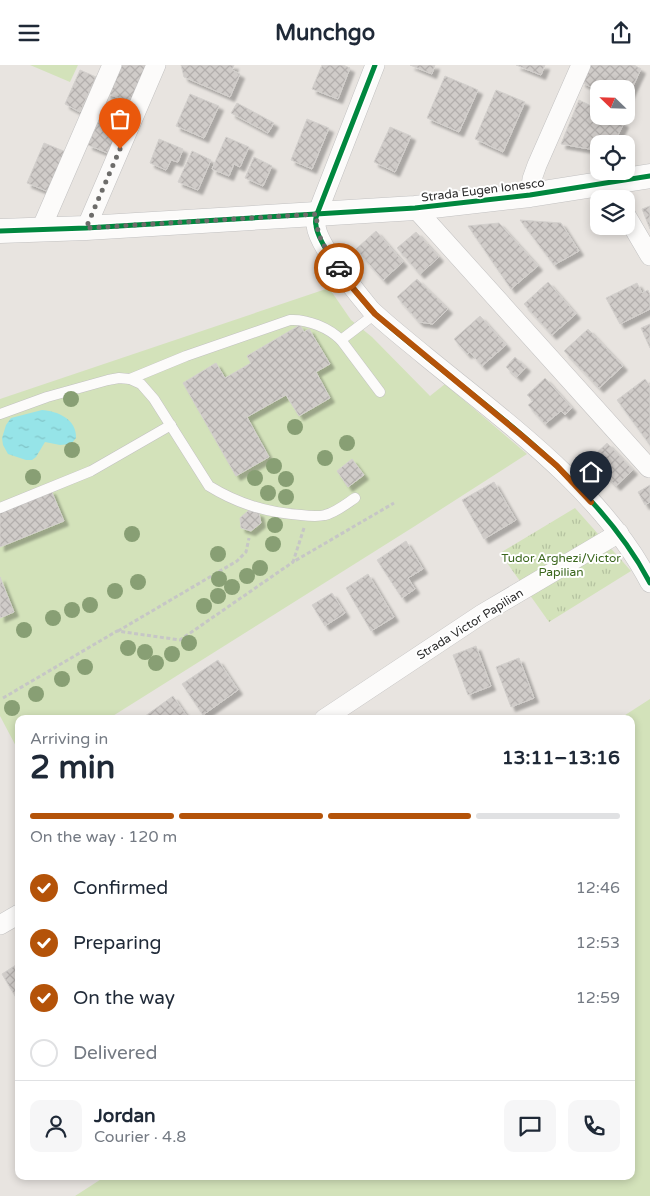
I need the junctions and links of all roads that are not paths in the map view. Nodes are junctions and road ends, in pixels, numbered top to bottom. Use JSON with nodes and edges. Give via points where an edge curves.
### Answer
{"nodes":[{"id":1,"x":112,"y":65,"type":"edge"},
{"id":2,"x":156,"y":65,"type":"edge"},
{"id":3,"x":374,"y":65,"type":"edge"},
{"id":4,"x":581,"y":65,"type":"edge"},
{"id":5,"x":650,"y":176,"type":"edge"},
{"id":6,"x":615,"y":190,"type":"edge"},
{"id":7,"x":590,"y":192,"type":"edge"},
{"id":8,"x":530,"y":195,"type":"junction"},
{"id":9,"x":415,"y":208,"type":"junction"},
{"id":10,"x":317,"y":214,"type":"junction"},
{"id":11,"x":86,"y":228,"type":"junction"},
{"id":12,"x":41,"y":229,"type":"junction"},
{"id":13,"x":635,"y":230,"type":"edge"},
{"id":14,"x":0,"y":231,"type":"edge"},
{"id":15,"x":650,"y":256,"type":"edge"},
{"id":16,"x":375,"y":314,"type":"junction"},
{"id":17,"x":341,"y":341,"type":"junction"},
{"id":18,"x":130,"y":379,"type":"junction"},
{"id":19,"x":380,"y":392,"type":"dead end"},
{"id":20,"x":0,"y":414,"type":"edge"},
{"id":21,"x":171,"y":425,"type":"junction"},
{"id":22,"x":649,"y":467,"type":"dead end"},
{"id":23,"x":355,"y":498,"type":"dead end"},
{"id":24,"x":0,"y":508,"type":"edge"},
{"id":25,"x":619,"y":533,"type":"junction"},
{"id":26,"x":650,"y":583,"type":"edge"},
{"id":27,"x":330,"y":715,"type":"edge"},
{"id":28,"x":15,"y":916,"type":"edge"},
{"id":29,"x":0,"y":925,"type":"edge"}],
"edges":[{"from":1,"to":12,"type":"street"},
{"from":2,"to":11,"type":"street"},
{"from":3,"to":10,"type":"street"},
{"from":4,"to":8,"type":"street","via":[[537,165]]},
{"from":5,"to":6,"type":"street","name":"Strada Eugen Ionesco"},
{"from":7,"to":8,"type":"street","name":"Strada Eugen Ionesco"},
{"from":8,"to":9,"type":"street","name":"Strada Eugen Ionesco"},
{"from":9,"to":10,"type":"street","name":"Strada Eugen Ionesco"},
{"from":9,"to":22,"type":"street","name":"Strada Eugen Ionesco"},
{"from":10,"to":11,"type":"street","name":"Strada Eugen Ionesco"},
{"from":10,"to":16,"type":"street","via":[[320,239],[351,286]]},
{"from":11,"to":12,"type":"street","name":"Strada Eugen Ionesco"},
{"from":12,"to":14,"type":"street","name":"Strada Eugen Ionesco"},
{"from":13,"to":15,"type":"street"},
{"from":16,"to":17,"type":"lane"},
{"from":16,"to":25,"type":"street","via":[[557,466]]},
{"from":17,"to":18,"type":"lane","via":[[323,327],[290,320]]},
{"from":17,"to":19,"type":"lane"},
{"from":18,"to":20,"type":"lane","via":[[108,380]]},
{"from":18,"to":21,"type":"lane","via":[[147,389]]},
{"from":21,"to":23,"type":"lane","via":[[209,486],[243,503],[271,512],[318,517]]},
{"from":21,"to":24,"type":"lane","via":[[91,471]]},
{"from":25,"to":26,"type":"street"},
{"from":25,"to":27,"type":"street","name":"Strada Victor Papilian","via":[[482,614]]},
{"from":28,"to":29,"type":"street"}]}
